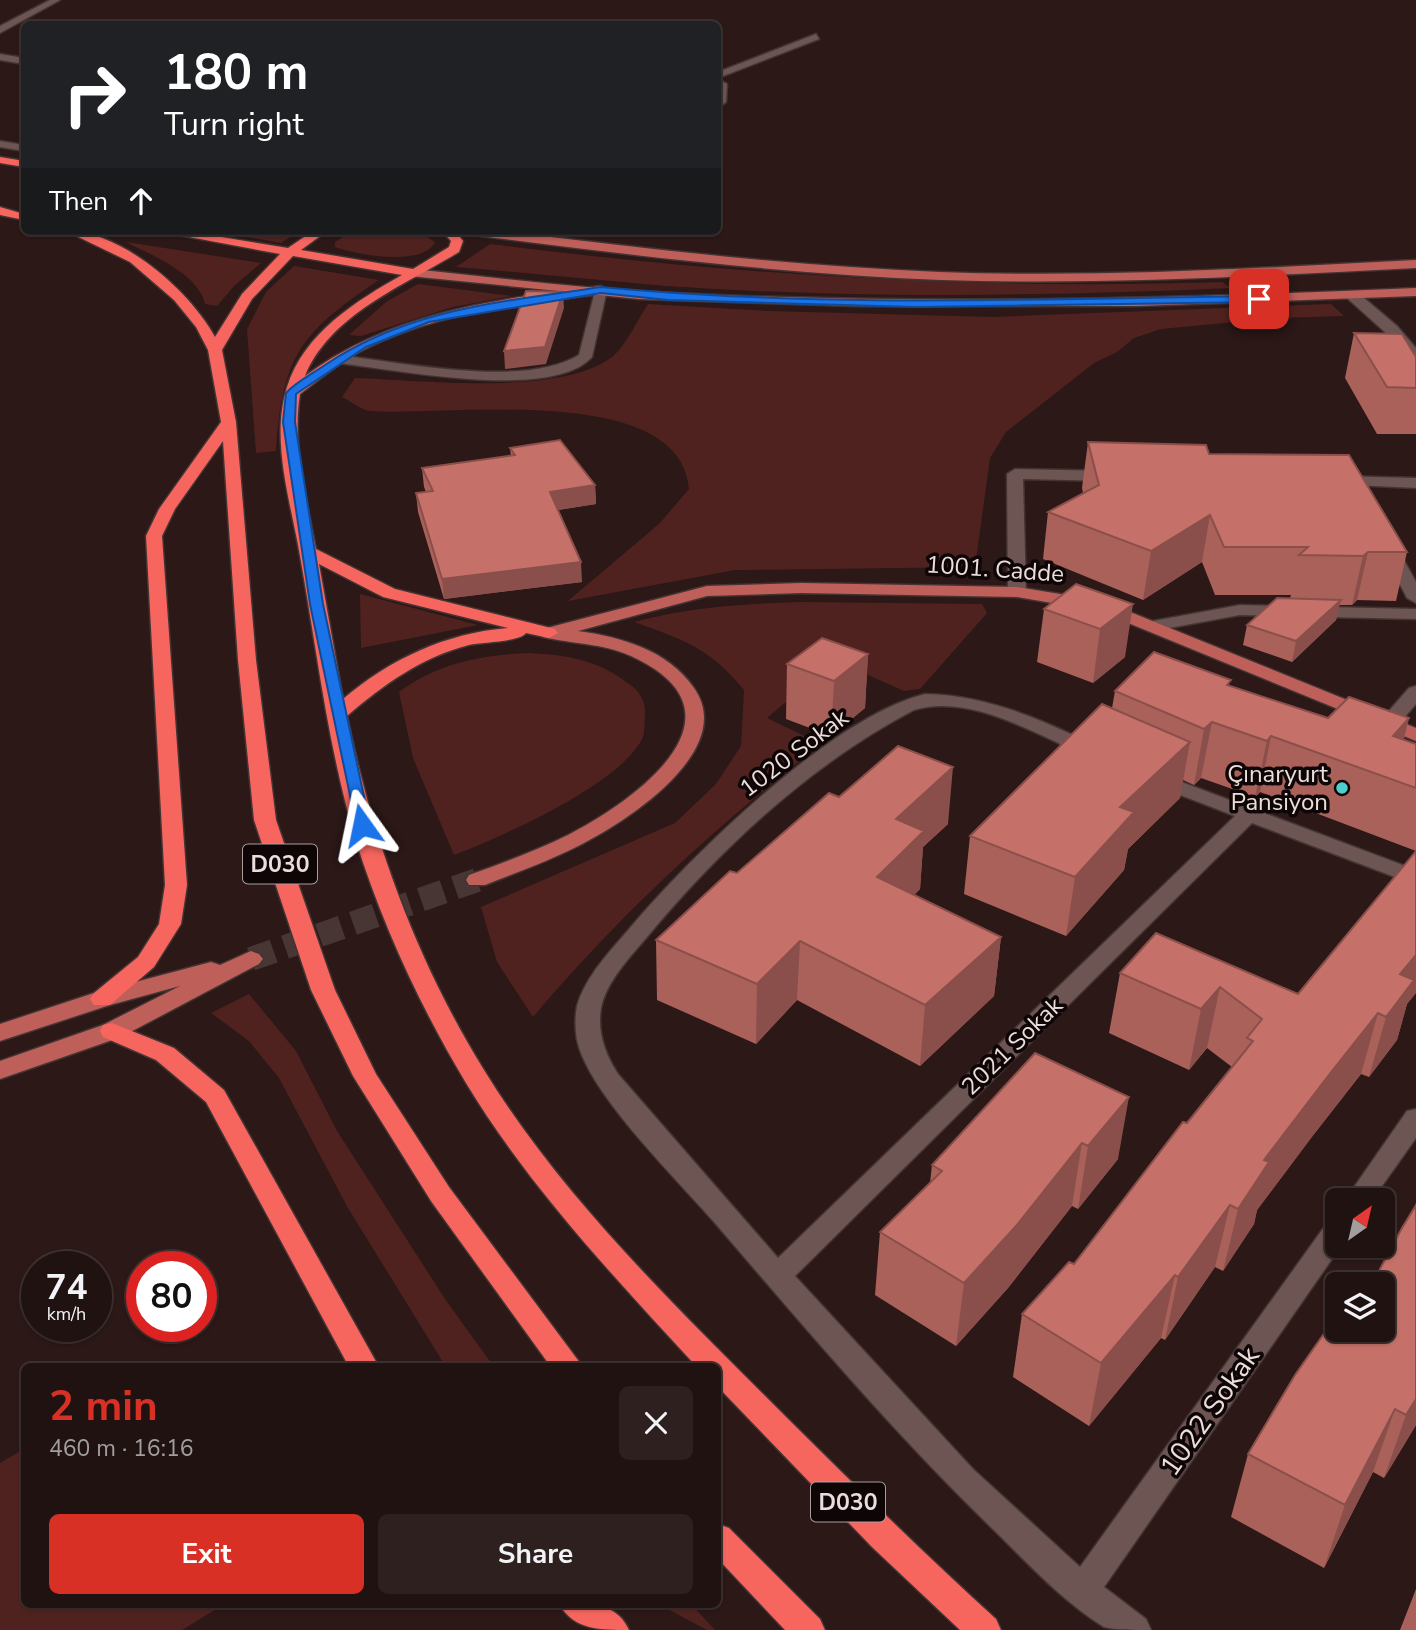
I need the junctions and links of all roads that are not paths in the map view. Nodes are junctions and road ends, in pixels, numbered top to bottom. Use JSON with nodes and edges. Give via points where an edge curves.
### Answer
{"nodes":[{"id":1,"x":56,"y":0,"type":"edge"},
{"id":2,"x":16,"y":22,"type":"junction"},
{"id":3,"x":21,"y":22,"type":"edge"},
{"id":4,"x":0,"y":30,"type":"edge"},
{"id":5,"x":816,"y":37,"type":"dead end"},
{"id":6,"x":0,"y":57,"type":"edge"},
{"id":7,"x":21,"y":60,"type":"edge"},
{"id":8,"x":721,"y":74,"type":"edge"},
{"id":9,"x":721,"y":84,"type":"edge"},
{"id":10,"x":721,"y":102,"type":"edge"},
{"id":11,"x":0,"y":144,"type":"edge"},
{"id":12,"x":21,"y":148,"type":"edge"},
{"id":13,"x":0,"y":160,"type":"edge"},
{"id":14,"x":21,"y":164,"type":"edge"},
{"id":15,"x":0,"y":200,"type":"edge"},
{"id":16,"x":21,"y":204,"type":"edge"},
{"id":17,"x":0,"y":211,"type":"edge"},
{"id":18,"x":21,"y":216,"type":"edge"},
{"id":19,"x":81,"y":235,"type":"edge"},
{"id":20,"x":185,"y":235,"type":"edge"},
{"id":21,"x":315,"y":235,"type":"edge"},
{"id":22,"x":452,"y":235,"type":"edge"},
{"id":23,"x":508,"y":235,"type":"edge"},
{"id":24,"x":289,"y":254,"type":"junction"},
{"id":25,"x":1416,"y":264,"type":"edge"},
{"id":26,"x":413,"y":273,"type":"junction"},
{"id":27,"x":601,"y":290,"type":"junction"},
{"id":28,"x":1416,"y":292,"type":"edge"},
{"id":29,"x":1352,"y":295,"type":"junction"},
{"id":30,"x":215,"y":351,"type":"junction"},
{"id":31,"x":1416,"y":356,"type":"edge"},
{"id":32,"x":337,"y":359,"type":"junction"},
{"id":33,"x":291,"y":393,"type":"junction"},
{"id":34,"x":229,"y":422,"type":"junction"},
{"id":35,"x":1124,"y":476,"type":"edge"},
{"id":36,"x":1327,"y":481,"type":"edge"},
{"id":37,"x":1353,"y":481,"type":"junction"},
{"id":38,"x":1416,"y":483,"type":"edge"},
{"id":39,"x":1365,"y":505,"type":"edge"},
{"id":40,"x":1378,"y":528,"type":"edge"},
{"id":41,"x":308,"y":552,"type":"junction"},
{"id":42,"x":1017,"y":592,"type":"junction"},
{"id":43,"x":1416,"y":598,"type":"edge"},
{"id":44,"x":1416,"y":614,"type":"edge"},
{"id":45,"x":1153,"y":626,"type":"junction"},
{"id":46,"x":549,"y":633,"type":"junction"},
{"id":47,"x":1416,"y":692,"type":"edge"},
{"id":48,"x":339,"y":713,"type":"junction"},
{"id":49,"x":1388,"y":724,"type":"junction"},
{"id":50,"x":1416,"y":736,"type":"edge"},
{"id":51,"x":1108,"y":758,"type":"edge"},
{"id":52,"x":1132,"y":769,"type":"edge"},
{"id":53,"x":1247,"y":816,"type":"junction"},
{"id":54,"x":1416,"y":878,"type":"edge"},
{"id":55,"x":477,"y":880,"type":"tunnel mouth"},
{"id":56,"x":102,"y":999,"type":"junction"},
{"id":57,"x":112,"y":1031,"type":"junction"},
{"id":58,"x":0,"y":1034,"type":"edge"},
{"id":59,"x":0,"y":1070,"type":"edge"},
{"id":60,"x":1416,"y":1118,"type":"edge"},
{"id":61,"x":1366,"y":1188,"type":"edge"},
{"id":62,"x":1325,"y":1247,"type":"edge"},
{"id":63,"x":777,"y":1276,"type":"junction"},
{"id":64,"x":362,"y":1363,"type":"edge"},
{"id":65,"x":565,"y":1363,"type":"edge"},
{"id":66,"x":713,"y":1363,"type":"edge"},
{"id":67,"x":721,"y":1371,"type":"edge"},
{"id":68,"x":721,"y":1541,"type":"edge"},
{"id":69,"x":1081,"y":1592,"type":"junction"},
{"id":70,"x":581,"y":1608,"type":"edge"},
{"id":71,"x":612,"y":1630,"type":"edge"},
{"id":72,"x":808,"y":1630,"type":"edge"},
{"id":73,"x":984,"y":1630,"type":"edge"},
{"id":74,"x":1134,"y":1630,"type":"edge"}],
"edges":[{"from":1,"to":2,"type":"street"},
{"from":2,"to":3,"type":"street"},
{"from":2,"to":4,"type":"street"},
{"from":5,"to":8,"type":"street"},
{"from":6,"to":7,"type":"street"},
{"from":9,"to":10,"type":"street"},
{"from":11,"to":12,"type":"street"},
{"from":13,"to":14,"type":"highway"},
{"from":15,"to":16,"type":"highway"},
{"from":17,"to":18,"type":"highway"},
{"from":19,"to":30,"type":"highway","number":"D030","via":[[134,259],[179,297]]},
{"from":20,"to":24,"type":"highway"},
{"from":21,"to":24,"type":"highway"},
{"from":22,"to":26,"type":"highway","number":"D030","via":[[457,241],[455,249]]},
{"from":23,"to":25,"type":"main road","via":[[760,264],[940,276],[1118,278]]},
{"from":24,"to":26,"type":"highway"},
{"from":24,"to":30,"type":"highway","via":[[239,303]]},
{"from":26,"to":27,"type":"main road"},
{"from":26,"to":33,"type":"highway","number":"D030","via":[[354,309],[328,331],[300,370]]},
{"from":27,"to":29,"type":"main road","via":[[668,297],[916,304]]},
{"from":27,"to":32,"type":"highway","via":[[492,304],[425,320]]},
{"from":27,"to":32,"type":"street","via":[[585,357],[559,371],[505,377]]},
{"from":28,"to":29,"type":"main road"},
{"from":29,"to":31,"type":"street"},
{"from":30,"to":34,"type":"highway","number":"D030"},
{"from":32,"to":33,"type":"highway"},
{"from":33,"to":41,"type":"highway","number":"D030","via":[[291,448]]},
{"from":34,"to":56,"type":"highway","via":[[167,509],[154,536],[176,885],[170,924],[146,962]]},
{"from":34,"to":65,"type":"highway","number":"D030","via":[[247,660],[265,820],[323,990],[365,1076],[440,1194]]},
{"from":35,"to":42,"type":"street","via":[[1015,474]]},
{"from":36,"to":37,"type":"street"},
{"from":37,"to":38,"type":"street"},
{"from":37,"to":39,"type":"street"},
{"from":40,"to":43,"type":"street"},
{"from":41,"to":46,"type":"highway","via":[[389,593]]},
{"from":41,"to":48,"type":"highway","number":"D030"},
{"from":42,"to":45,"type":"main road","name":"1001. Cadde","via":[[1103,606]]},
{"from":42,"to":46,"type":"main road","name":"1001. Cadde","via":[[707,591]]},
{"from":44,"to":45,"type":"street","via":[[1240,610]]},
{"from":45,"to":49,"type":"main road","name":"1001. Cadde"},
{"from":46,"to":48,"type":"highway","via":[[496,634],[434,648],[387,674]]},
{"from":46,"to":55,"type":"main road","via":[[617,643],[647,654],[669,670],[696,703],[691,743],[644,793],[611,819],[542,855]]},
{"from":47,"to":49,"type":"street"},
{"from":48,"to":66,"type":"highway","number":"D030","via":[[362,825],[398,921],[437,1006],[485,1092],[574,1213]]},
{"from":49,"to":50,"type":"main road","name":"1001. Cadde"},
{"from":51,"to":63,"type":"street","name":"1020 Sokak","via":[[994,712],[924,700],[908,705],[850,741],[727,838],[611,963],[589,1003],[587,1037],[597,1063]]},
{"from":52,"to":53,"type":"street"},
{"from":53,"to":54,"type":"street"},
{"from":53,"to":63,"type":"street","name":"2021 Sokak"},
{"from":56,"to":57,"type":"main road"},
{"from":56,"to":57,"type":"main road","via":[[251,959]]},
{"from":56,"to":58,"type":"main road"},
{"from":57,"to":59,"type":"main road"},
{"from":57,"to":64,"type":"highway","via":[[165,1054],[215,1096]]},
{"from":60,"to":61,"type":"street"},
{"from":62,"to":69,"type":"street","name":"1022 Sokak"},
{"from":63,"to":69,"type":"street","name":"1020 Sokak","via":[[951,1469]]},
{"from":67,"to":73,"type":"highway","number":"D030","via":[[883,1537]]},
{"from":68,"to":72,"type":"highway"},
{"from":69,"to":74,"type":"street","name":"1020 Sokak"},
{"from":70,"to":71,"type":"highway"}]}
